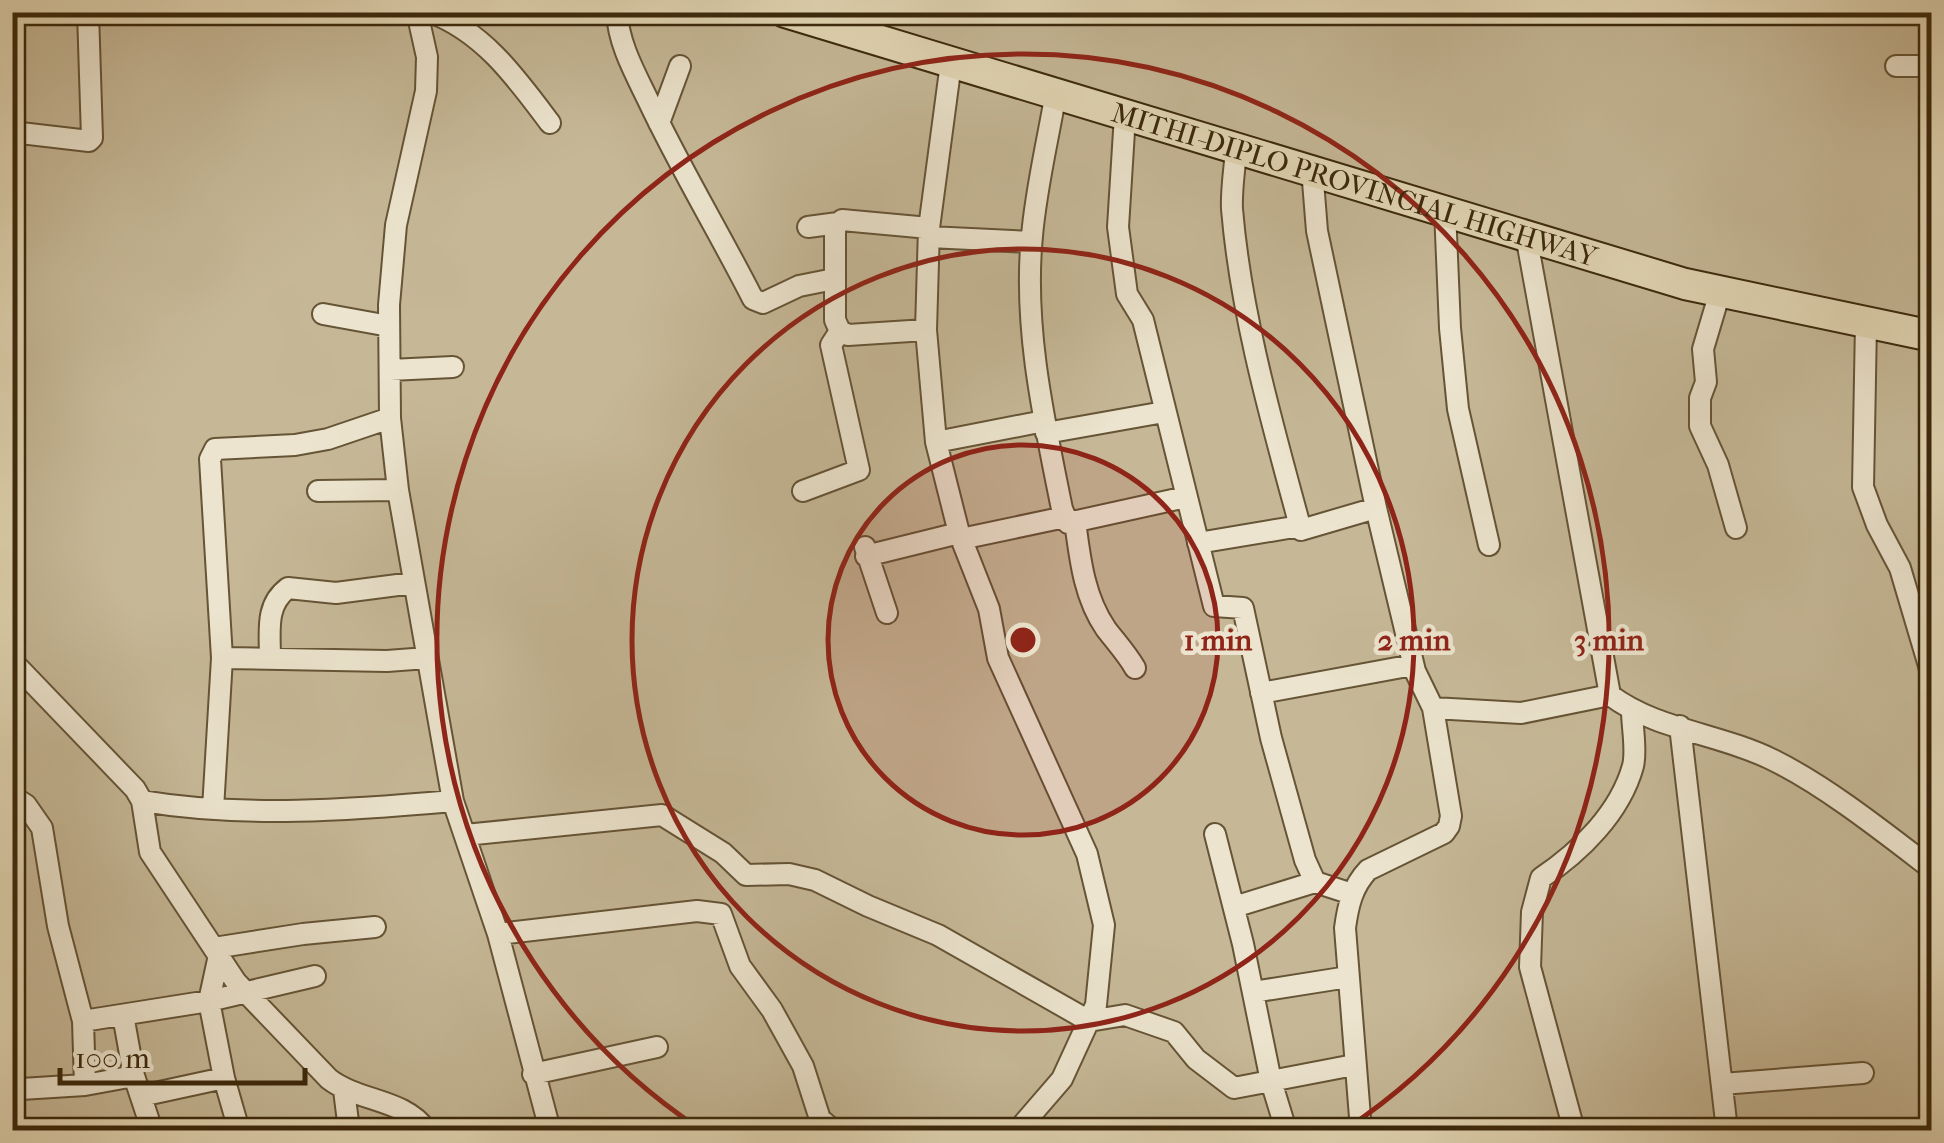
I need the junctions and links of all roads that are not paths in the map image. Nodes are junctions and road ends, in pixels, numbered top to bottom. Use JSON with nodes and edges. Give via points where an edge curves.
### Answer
{"nodes":[{"id":1,"x":88,"y":12,"type":"edge"},
{"id":2,"x":417,"y":12,"type":"edge"},
{"id":3,"x":430,"y":12,"type":"edge"},
{"id":4,"x":617,"y":12,"type":"edge"},
{"id":5,"x":785,"y":12,"type":"edge"},
{"id":6,"x":952,"y":63,"type":"junction"},
{"id":7,"x":680,"y":66,"type":"dead end"},
{"id":8,"x":1896,"y":66,"type":"dead end"},
{"id":9,"x":1932,"y":66,"type":"edge"},
{"id":10,"x":1056,"y":92,"type":"junction"},
{"id":11,"x":1125,"y":115,"type":"junction"},
{"id":12,"x":550,"y":123,"type":"dead end"},
{"id":13,"x":659,"y":124,"type":"junction"},
{"id":14,"x":12,"y":132,"type":"edge"},
{"id":15,"x":1236,"y":148,"type":"junction"},
{"id":16,"x":1312,"y":169,"type":"junction"},
{"id":17,"x":1445,"y":210,"type":"junction"},
{"id":18,"x":838,"y":223,"type":"junction"},
{"id":19,"x":808,"y":227,"type":"dead end"},
{"id":20,"x":929,"y":233,"type":"junction"},
{"id":21,"x":1526,"y":235,"type":"junction"},
{"id":22,"x":1032,"y":242,"type":"junction"},
{"id":23,"x":834,"y":278,"type":"junction"},
{"id":24,"x":1720,"y":292,"type":"junction"},
{"id":25,"x":323,"y":314,"type":"dead end"},
{"id":26,"x":1866,"y":323,"type":"junction"},
{"id":27,"x":389,"y":326,"type":"junction"},
{"id":28,"x":926,"y":330,"type":"junction"},
{"id":29,"x":840,"y":331,"type":"junction"},
{"id":30,"x":1932,"y":336,"type":"edge"},
{"id":31,"x":454,"y":366,"type":"dead end"},
{"id":32,"x":390,"y":370,"type":"junction"},
{"id":33,"x":1164,"y":412,"type":"junction"},
{"id":34,"x":390,"y":418,"type":"junction"},
{"id":35,"x":1045,"y":427,"type":"junction"},
{"id":36,"x":936,"y":442,"type":"junction"},
{"id":37,"x":398,"y":490,"type":"junction"},
{"id":38,"x":318,"y":491,"type":"dead end"},
{"id":39,"x":803,"y":491,"type":"dead end"},
{"id":40,"x":1186,"y":497,"type":"junction"},
{"id":41,"x":1376,"y":508,"type":"junction"},
{"id":42,"x":1070,"y":519,"type":"junction"},
{"id":43,"x":1300,"y":526,"type":"junction"},
{"id":44,"x":1736,"y":528,"type":"dead end"},
{"id":45,"x":960,"y":536,"type":"junction"},
{"id":46,"x":1198,"y":543,"type":"junction"},
{"id":47,"x":1490,"y":545,"type":"dead end"},
{"id":48,"x":414,"y":583,"type":"junction"},
{"id":49,"x":887,"y":613,"type":"dead end"},
{"id":50,"x":1928,"y":640,"type":"edge"},
{"id":51,"x":222,"y":658,"type":"junction"},
{"id":52,"x":270,"y":658,"type":"junction"},
{"id":53,"x":427,"y":658,"type":"junction"},
{"id":54,"x":12,"y":661,"type":"edge"},
{"id":55,"x":1413,"y":665,"type":"junction"},
{"id":56,"x":1136,"y":668,"type":"dead end"},
{"id":57,"x":1932,"y":676,"type":"edge"},
{"id":58,"x":1262,"y":693,"type":"junction"},
{"id":59,"x":1610,"y":694,"type":"junction"},
{"id":60,"x":1433,"y":708,"type":"junction"},
{"id":61,"x":1632,"y":711,"type":"junction"},
{"id":62,"x":1680,"y":726,"type":"junction"},
{"id":63,"x":12,"y":796,"type":"edge"},
{"id":64,"x":142,"y":800,"type":"junction"},
{"id":65,"x":453,"y":801,"type":"junction"},
{"id":66,"x":213,"y":809,"type":"junction"},
{"id":67,"x":1215,"y":834,"type":"dead end"},
{"id":68,"x":465,"y":836,"type":"junction"},
{"id":69,"x":1922,"y":850,"type":"edge"},
{"id":70,"x":1932,"y":869,"type":"edge"},
{"id":71,"x":1314,"y":882,"type":"junction"},
{"id":72,"x":1352,"y":894,"type":"junction"},
{"id":73,"x":1234,"y":907,"type":"junction"},
{"id":74,"x":376,"y":927,"type":"dead end"},
{"id":75,"x":498,"y":934,"type":"junction"},
{"id":76,"x":216,"y":952,"type":"junction"},
{"id":77,"x":315,"y":976,"type":"dead end"},
{"id":78,"x":1348,"y":977,"type":"junction"},
{"id":79,"x":244,"y":990,"type":"junction"},
{"id":80,"x":1253,"y":992,"type":"junction"},
{"id":81,"x":209,"y":1000,"type":"junction"},
{"id":82,"x":123,"y":1015,"type":"junction"},
{"id":83,"x":1089,"y":1020,"type":"junction"},
{"id":84,"x":84,"y":1021,"type":"junction"},
{"id":85,"x":657,"y":1047,"type":"dead end"},
{"id":86,"x":1354,"y":1066,"type":"junction"},
{"id":87,"x":1864,"y":1073,"type":"dead end"},
{"id":88,"x":534,"y":1074,"type":"junction"},
{"id":89,"x":224,"y":1078,"type":"junction"},
{"id":90,"x":1271,"y":1081,"type":"junction"},
{"id":91,"x":1722,"y":1084,"type":"junction"},
{"id":92,"x":12,"y":1085,"type":"edge"},
{"id":93,"x":85,"y":1085,"type":"junction"},
{"id":94,"x":138,"y":1086,"type":"junction"},
{"id":95,"x":344,"y":1090,"type":"junction"},
{"id":96,"x":152,"y":1130,"type":"edge"},
{"id":97,"x":239,"y":1130,"type":"edge"},
{"id":98,"x":349,"y":1130,"type":"edge"},
{"id":99,"x":426,"y":1130,"type":"edge"},
{"id":100,"x":550,"y":1130,"type":"edge"},
{"id":101,"x":833,"y":1130,"type":"edge"},
{"id":102,"x":1018,"y":1130,"type":"edge"},
{"id":103,"x":1286,"y":1130,"type":"edge"},
{"id":104,"x":1360,"y":1130,"type":"edge"},
{"id":105,"x":1574,"y":1130,"type":"edge"},
{"id":106,"x":1727,"y":1130,"type":"edge"}],
"edges":[{"from":1,"to":14,"type":"street","via":[[92,138]]},
{"from":2,"to":27,"type":"street","via":[[426,92],[396,225]]},
{"from":3,"to":12,"type":"street","via":[[504,62]]},
{"from":4,"to":13,"type":"street","via":[[624,48]]},
{"from":5,"to":6,"type":"main road","name":"MITHI-DIPLO PROVINCIAL HIGHWAY"},
{"from":6,"to":10,"type":"main road","name":"MITHI-DIPLO PROVINCIAL HIGHWAY"},
{"from":6,"to":20,"type":"street"},
{"from":7,"to":13,"type":"street"},
{"from":8,"to":9,"type":"street"},
{"from":10,"to":11,"type":"main road","name":"MITHI-DIPLO PROVINCIAL HIGHWAY"},
{"from":10,"to":22,"type":"street"},
{"from":11,"to":15,"type":"main road","name":"MITHI-DIPLO PROVINCIAL HIGHWAY"},
{"from":11,"to":33,"type":"street","via":[[1118,227],[1127,294],[1143,320]]},
{"from":13,"to":23,"type":"street","via":[[757,302]]},
{"from":15,"to":16,"type":"main road","name":"MITHI-DIPLO PROVINCIAL HIGHWAY"},
{"from":15,"to":43,"type":"street","via":[[1232,206],[1242,274]]},
{"from":16,"to":17,"type":"main road","name":"MITHI-DIPLO PROVINCIAL HIGHWAY"},
{"from":16,"to":41,"type":"street","via":[[1317,230]]},
{"from":17,"to":21,"type":"main road","name":"MITHI-DIPLO PROVINCIAL HIGHWAY"},
{"from":17,"to":47,"type":"street","via":[[1458,409]]},
{"from":18,"to":19,"type":"street"},
{"from":18,"to":20,"type":"street"},
{"from":18,"to":23,"type":"street"},
{"from":20,"to":22,"type":"street"},
{"from":20,"to":28,"type":"street"},
{"from":21,"to":24,"type":"main road","name":"MITHI-DIPLO PROVINCIAL HIGHWAY"},
{"from":21,"to":59,"type":"street"},
{"from":22,"to":35,"type":"street","via":[[1032,326]]},
{"from":23,"to":29,"type":"street"},
{"from":24,"to":26,"type":"main road","name":"MITHI-DIPLO PROVINCIAL HIGHWAY"},
{"from":24,"to":44,"type":"street","via":[[1703,348],[1700,426]]},
{"from":25,"to":27,"type":"street"},
{"from":26,"to":30,"type":"main road","name":"MITHI-DIPLO PROVINCIAL HIGHWAY"},
{"from":26,"to":50,"type":"street","via":[[1863,487]]},
{"from":27,"to":32,"type":"street"},
{"from":28,"to":29,"type":"street"},
{"from":28,"to":36,"type":"street"},
{"from":29,"to":39,"type":"street","via":[[832,345],[858,470]]},
{"from":31,"to":32,"type":"street"},
{"from":32,"to":34,"type":"street"},
{"from":33,"to":35,"type":"street"},
{"from":33,"to":40,"type":"street"},
{"from":34,"to":37,"type":"street"},
{"from":34,"to":51,"type":"street","via":[[328,440],[215,449],[210,459]]},
{"from":35,"to":36,"type":"street"},
{"from":35,"to":42,"type":"street"},
{"from":36,"to":45,"type":"street"},
{"from":37,"to":38,"type":"street"},
{"from":37,"to":48,"type":"street"},
{"from":40,"to":42,"type":"street"},
{"from":40,"to":46,"type":"street"},
{"from":41,"to":43,"type":"street"},
{"from":41,"to":55,"type":"street"},
{"from":42,"to":45,"type":"street"},
{"from":42,"to":56,"type":"street","via":[[1090,599]]},
{"from":43,"to":46,"type":"street"},
{"from":45,"to":49,"type":"street","via":[[866,551]]},
{"from":45,"to":83,"type":"street","via":[[989,609],[998,658],[1086,854],[1104,925]]},
{"from":46,"to":58,"type":"street","via":[[1214,606],[1243,608]]},
{"from":48,"to":52,"type":"street","via":[[336,592],[288,588],[270,610]]},
{"from":48,"to":53,"type":"street"},
{"from":50,"to":57,"type":"street"},
{"from":51,"to":52,"type":"street"},
{"from":51,"to":66,"type":"street"},
{"from":52,"to":53,"type":"street"},
{"from":53,"to":65,"type":"street"},
{"from":54,"to":64,"type":"street"},
{"from":55,"to":58,"type":"street"},
{"from":55,"to":60,"type":"street"},
{"from":58,"to":71,"type":"street"},
{"from":59,"to":60,"type":"street","via":[[1521,713]]},
{"from":59,"to":61,"type":"street"},
{"from":60,"to":72,"type":"street","via":[[1449,826],[1368,870]]},
{"from":61,"to":62,"type":"street"},
{"from":61,"to":105,"type":"street","via":[[1634,764],[1612,810],[1572,857],[1541,878],[1532,912],[1530,967]]},
{"from":62,"to":69,"type":"street","via":[[1772,759]]},
{"from":62,"to":91,"type":"street"},
{"from":63,"to":84,"type":"street","via":[[42,828],[58,926]]},
{"from":64,"to":66,"type":"street"},
{"from":64,"to":76,"type":"street","via":[[150,852]]},
{"from":65,"to":66,"type":"street"},
{"from":65,"to":68,"type":"street"},
{"from":67,"to":73,"type":"street"},
{"from":68,"to":75,"type":"street"},
{"from":68,"to":83,"type":"street","via":[[662,814],[746,875],[815,880],[938,936]]},
{"from":69,"to":70,"type":"street"},
{"from":71,"to":72,"type":"street"},
{"from":71,"to":73,"type":"street"},
{"from":72,"to":78,"type":"street","via":[[1344,928]]},
{"from":73,"to":80,"type":"street"},
{"from":74,"to":76,"type":"street"},
{"from":75,"to":88,"type":"street"},
{"from":75,"to":101,"type":"street","via":[[696,911],[721,914],[740,966],[772,1010],[820,1119]]},
{"from":76,"to":79,"type":"street"},
{"from":76,"to":81,"type":"street"},
{"from":77,"to":79,"type":"street"},
{"from":78,"to":80,"type":"street"},
{"from":78,"to":86,"type":"street"},
{"from":79,"to":81,"type":"street"},
{"from":79,"to":95,"type":"street"},
{"from":80,"to":90,"type":"street"},
{"from":81,"to":82,"type":"street"},
{"from":81,"to":89,"type":"street"},
{"from":82,"to":84,"type":"street"},
{"from":82,"to":94,"type":"street"},
{"from":83,"to":90,"type":"street","via":[[1125,1015],[1174,1032],[1234,1088]]},
{"from":83,"to":102,"type":"street","via":[[1062,1079]]},
{"from":84,"to":93,"type":"street"},
{"from":85,"to":88,"type":"street"},
{"from":86,"to":90,"type":"street"},
{"from":86,"to":104,"type":"street"},
{"from":87,"to":91,"type":"street"},
{"from":88,"to":100,"type":"street"},
{"from":89,"to":94,"type":"street"},
{"from":89,"to":97,"type":"street"},
{"from":90,"to":103,"type":"street"},
{"from":91,"to":106,"type":"street"},
{"from":92,"to":93,"type":"street"},
{"from":93,"to":94,"type":"street"},
{"from":94,"to":96,"type":"street"},
{"from":95,"to":98,"type":"street"},
{"from":95,"to":99,"type":"street","via":[[413,1114]]}]}
